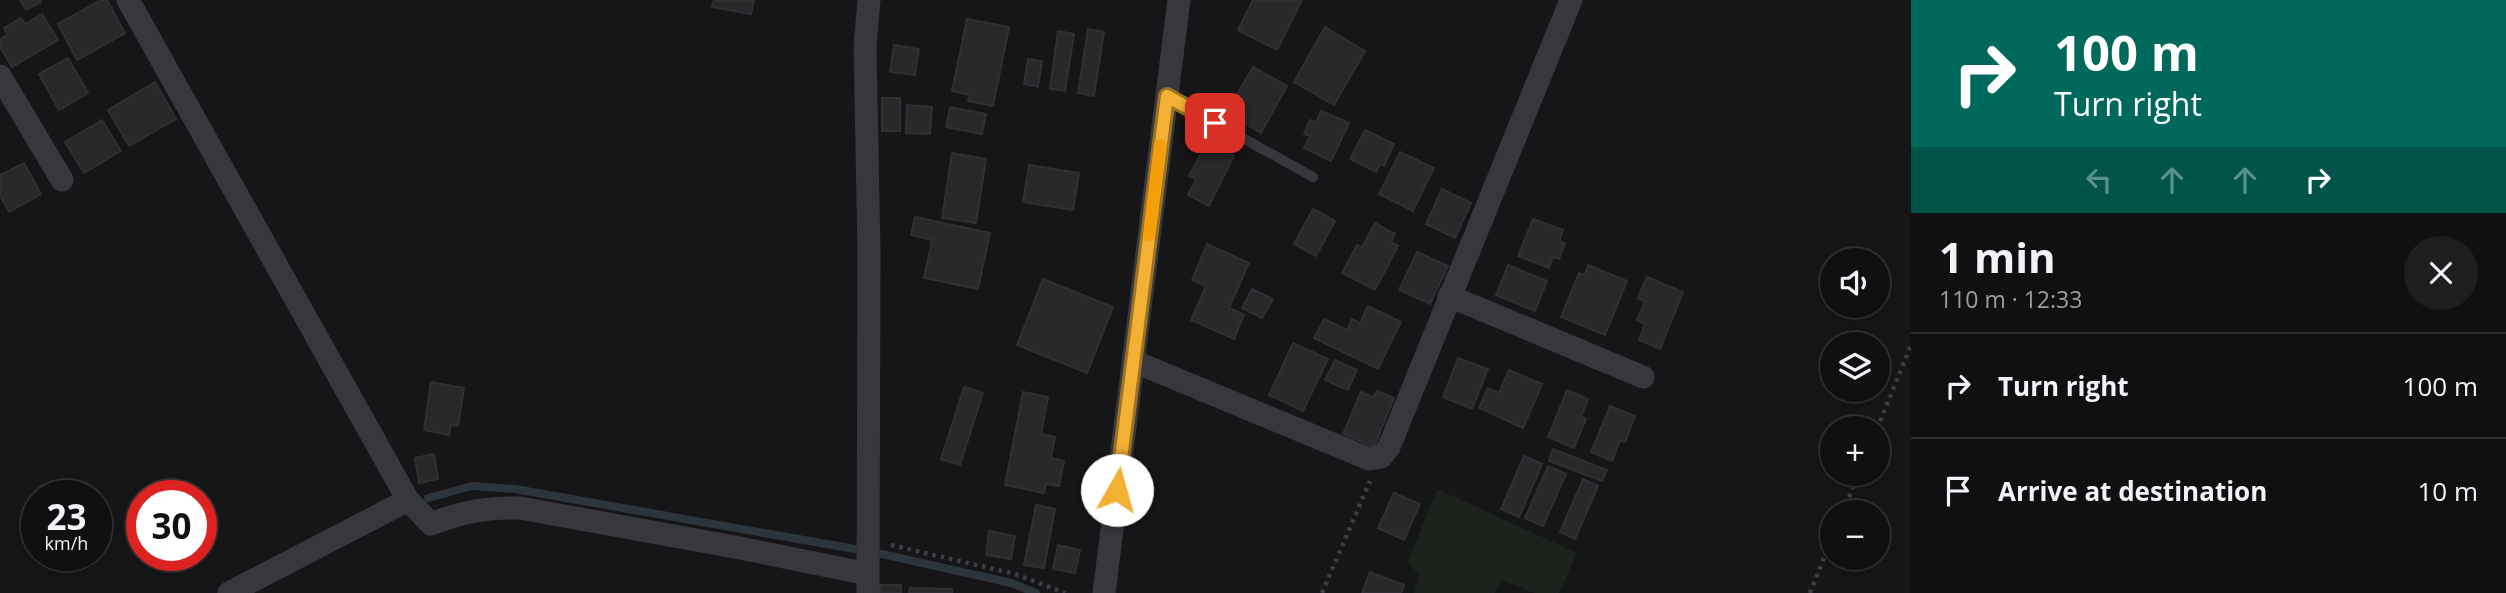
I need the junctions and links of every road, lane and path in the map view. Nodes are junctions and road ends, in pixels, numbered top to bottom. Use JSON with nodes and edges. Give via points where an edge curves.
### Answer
{"nodes":[{"id":1,"x":128,"y":0,"type":"edge"},
{"id":2,"x":869,"y":0,"type":"edge"},
{"id":3,"x":1179,"y":0,"type":"edge"},
{"id":4,"x":1571,"y":0,"type":"edge"},
{"id":5,"x":0,"y":76,"type":"edge"},
{"id":6,"x":1167,"y":96,"type":"junction"},
{"id":7,"x":1313,"y":177,"type":"dead end"},
{"id":8,"x":62,"y":180,"type":"dead end"},
{"id":9,"x":1449,"y":296,"type":"junction"},
{"id":10,"x":1911,"y":345,"type":"edge"},
{"id":11,"x":1133,"y":361,"type":"junction"},
{"id":12,"x":1643,"y":377,"type":"dead end"},
{"id":13,"x":1882,"y":416,"type":"edge"},
{"id":14,"x":1381,"y":457,"type":"junction"},
{"id":15,"x":408,"y":500,"type":"junction"},
{"id":16,"x":869,"y":541,"type":"junction"},
{"id":17,"x":1820,"y":568,"type":"edge"},
{"id":18,"x":868,"y":584,"type":"edge"},
{"id":19,"x":229,"y":593,"type":"edge"},
{"id":20,"x":1066,"y":593,"type":"edge"},
{"id":21,"x":1104,"y":593,"type":"edge"},
{"id":22,"x":1322,"y":593,"type":"edge"},
{"id":23,"x":1810,"y":593,"type":"edge"}],
"edges":[{"from":1,"to":15,"type":"street"},
{"from":2,"to":16,"type":"street","via":[[865,46]]},
{"from":3,"to":6,"type":"street"},
{"from":4,"to":9,"type":"street"},
{"from":5,"to":8,"type":"street"},
{"from":6,"to":7,"type":"lane"},
{"from":6,"to":11,"type":"street"},
{"from":9,"to":12,"type":"street"},
{"from":9,"to":14,"type":"street"},
{"from":10,"to":13,"type":"path"},
{"from":11,"to":14,"type":"street","via":[[1369,459]]},
{"from":11,"to":21,"type":"street"},
{"from":14,"to":22,"type":"path"},
{"from":15,"to":18,"type":"street","via":[[431,524],[491,507],[520,508],[740,548]]},
{"from":15,"to":19,"type":"street"},
{"from":16,"to":18,"type":"street"},
{"from":16,"to":20,"type":"path","via":[[1015,574]]},
{"from":17,"to":23,"type":"path"}]}
